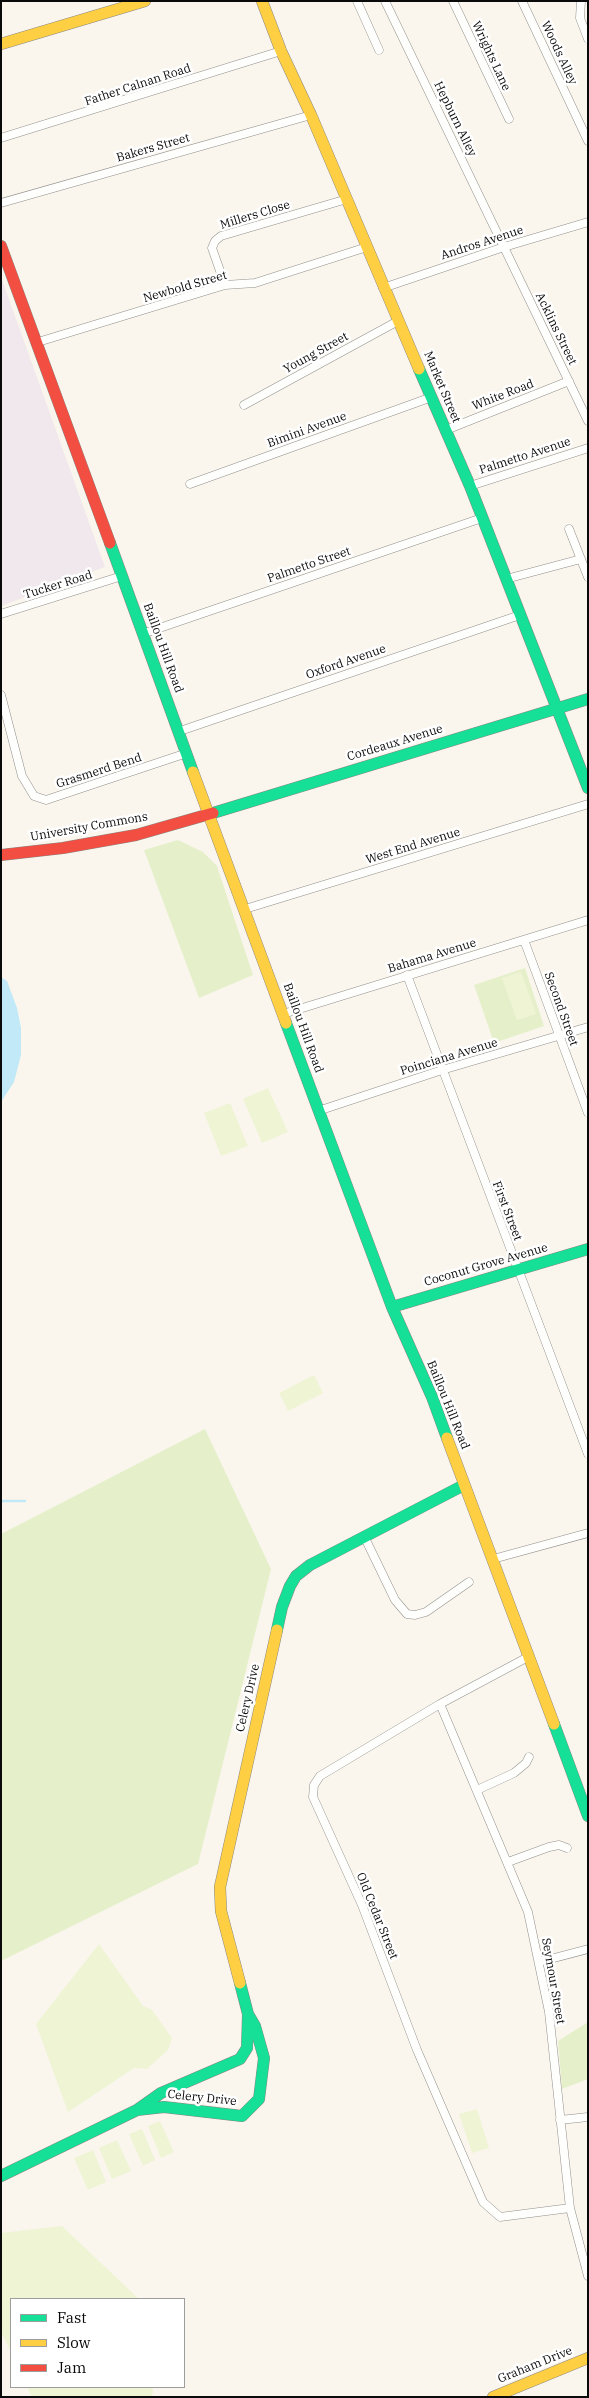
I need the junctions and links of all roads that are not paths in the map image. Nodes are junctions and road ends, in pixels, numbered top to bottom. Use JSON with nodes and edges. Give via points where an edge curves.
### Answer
{"nodes":[{"id":1,"x":145,"y":1,"type":"edge"},
{"id":2,"x":262,"y":1,"type":"edge"},
{"id":3,"x":357,"y":1,"type":"edge"},
{"id":4,"x":385,"y":1,"type":"edge"},
{"id":5,"x":453,"y":1,"type":"edge"},
{"id":6,"x":522,"y":1,"type":"edge"},
{"id":7,"x":581,"y":1,"type":"edge"},
{"id":8,"x":588,"y":39,"type":"edge"},
{"id":9,"x":1,"y":44,"type":"edge"},
{"id":10,"x":378,"y":50,"type":"dead end"},
{"id":11,"x":281,"y":51,"type":"junction"},
{"id":12,"x":311,"y":115,"type":"junction"},
{"id":13,"x":509,"y":120,"type":"dead end"},
{"id":14,"x":1,"y":138,"type":"edge"},
{"id":15,"x":588,"y":141,"type":"edge"},
{"id":16,"x":347,"y":199,"type":"junction"},
{"id":17,"x":1,"y":203,"type":"edge"},
{"id":18,"x":588,"y":222,"type":"edge"},
{"id":19,"x":1,"y":246,"type":"edge"},
{"id":20,"x":367,"y":247,"type":"junction"},
{"id":21,"x":504,"y":247,"type":"junction"},
{"id":22,"x":225,"y":286,"type":"junction"},
{"id":23,"x":383,"y":288,"type":"junction"},
{"id":24,"x":398,"y":321,"type":"junction"},
{"id":25,"x":38,"y":342,"type":"junction"},
{"id":26,"x":569,"y":381,"type":"junction"},
{"id":27,"x":432,"y":397,"type":"junction"},
{"id":28,"x":244,"y":405,"type":"dead end"},
{"id":29,"x":588,"y":421,"type":"edge"},
{"id":30,"x":446,"y":430,"type":"junction"},
{"id":31,"x":588,"y":448,"type":"edge"},
{"id":32,"x":190,"y":484,"type":"dead end"},
{"id":33,"x":470,"y":486,"type":"junction"},
{"id":34,"x":482,"y":518,"type":"junction"},
{"id":35,"x":569,"y":529,"type":"dead end"},
{"id":36,"x":581,"y":559,"type":"junction"},
{"id":37,"x":122,"y":576,"type":"junction"},
{"id":38,"x":588,"y":577,"type":"edge"},
{"id":39,"x":506,"y":579,"type":"junction"},
{"id":40,"x":1,"y":614,"type":"edge"},
{"id":41,"x":520,"y":615,"type":"junction"},
{"id":42,"x":142,"y":634,"type":"junction"},
{"id":43,"x":1,"y":695,"type":"edge"},
{"id":44,"x":588,"y":699,"type":"edge"},
{"id":45,"x":556,"y":708,"type":"junction"},
{"id":46,"x":180,"y":731,"type":"junction"},
{"id":47,"x":187,"y":753,"type":"junction"},
{"id":48,"x":588,"y":788,"type":"edge"},
{"id":49,"x":588,"y":804,"type":"edge"},
{"id":50,"x":210,"y":814,"type":"junction"},
{"id":51,"x":1,"y":855,"type":"edge"},
{"id":52,"x":245,"y":910,"type":"junction"},
{"id":53,"x":588,"y":920,"type":"edge"},
{"id":54,"x":524,"y":940,"type":"junction"},
{"id":55,"x":408,"y":975,"type":"junction"},
{"id":56,"x":283,"y":1014,"type":"junction"},
{"id":57,"x":588,"y":1027,"type":"edge"},
{"id":58,"x":559,"y":1036,"type":"junction"},
{"id":59,"x":442,"y":1070,"type":"junction"},
{"id":60,"x":318,"y":1111,"type":"junction"},
{"id":61,"x":588,"y":1113,"type":"edge"},
{"id":62,"x":588,"y":1249,"type":"edge"},
{"id":63,"x":517,"y":1270,"type":"junction"},
{"id":64,"x":392,"y":1306,"type":"junction"},
{"id":65,"x":588,"y":1454,"type":"edge"},
{"id":66,"x":464,"y":1485,"type":"junction"},
{"id":67,"x":588,"y":1533,"type":"edge"},
{"id":68,"x":364,"y":1536,"type":"junction"},
{"id":69,"x":494,"y":1560,"type":"junction"},
{"id":70,"x":469,"y":1582,"type":"dead end"},
{"id":71,"x":528,"y":1657,"type":"junction"},
{"id":72,"x":440,"y":1704,"type":"junction"},
{"id":73,"x":529,"y":1757,"type":"dead end"},
{"id":74,"x":477,"y":1790,"type":"junction"},
{"id":75,"x":588,"y":1816,"type":"edge"},
{"id":76,"x":567,"y":1848,"type":"dead end"},
{"id":77,"x":508,"y":1862,"type":"junction"},
{"id":78,"x":588,"y":1948,"type":"edge"},
{"id":79,"x":539,"y":1962,"type":"junction"},
{"id":80,"x":248,"y":2014,"type":"junction"},
{"id":81,"x":137,"y":2110,"type":"junction"},
{"id":82,"x":588,"y":2117,"type":"edge"},
{"id":83,"x":560,"y":2120,"type":"junction"},
{"id":84,"x":1,"y":2176,"type":"edge"},
{"id":85,"x":570,"y":2208,"type":"junction"},
{"id":86,"x":586,"y":2265,"type":"edge"},
{"id":87,"x":588,"y":2276,"type":"edge"},
{"id":88,"x":588,"y":2358,"type":"edge"},
{"id":89,"x":493,"y":2397,"type":"edge"}],
"edges":[{"from":1,"to":9,"type":"main road"},
{"from":2,"to":11,"type":"main road","name":"Market Street"},
{"from":3,"to":10,"type":"street"},
{"from":4,"to":21,"type":"street","name":"Hepburn Alley"},
{"from":5,"to":13,"type":"street","name":"Wrights Lane"},
{"from":6,"to":15,"type":"street","name":"Woods Alley"},
{"from":7,"to":8,"type":"street","via":[[580,18]]},
{"from":11,"to":12,"type":"main road","name":"Market Street"},
{"from":11,"to":14,"type":"street","name":"Father Calnan Road"},
{"from":12,"to":16,"type":"main road","name":"Market Street"},
{"from":12,"to":17,"type":"street","name":"Bakers Street"},
{"from":16,"to":20,"type":"main road","name":"Market Street"},
{"from":16,"to":22,"type":"street","name":"Millers Close","via":[[221,236],[212,248]]},
{"from":18,"to":21,"type":"street","name":"Andros Avenue"},
{"from":19,"to":25,"type":"main road","name":"Baillou Hill Road"},
{"from":20,"to":22,"type":"street","name":"Newbold Street","via":[[255,283]]},
{"from":20,"to":23,"type":"main road","name":"Market Street"},
{"from":21,"to":23,"type":"street","name":"Andros Avenue"},
{"from":21,"to":26,"type":"street","name":"Acklins Street"},
{"from":22,"to":25,"type":"street","name":"Newbold Street"},
{"from":23,"to":24,"type":"main road","name":"Market Street"},
{"from":24,"to":27,"type":"main road","name":"Market Street"},
{"from":24,"to":28,"type":"street","name":"Young Street"},
{"from":25,"to":37,"type":"main road","name":"Baillou Hill Road"},
{"from":26,"to":29,"type":"street","name":"Acklins Street"},
{"from":26,"to":30,"type":"street","name":"White Road"},
{"from":27,"to":30,"type":"main road","name":"Market Street"},
{"from":27,"to":32,"type":"street","name":"Bimini Avenue"},
{"from":30,"to":33,"type":"main road","name":"Market Street"},
{"from":31,"to":33,"type":"street","name":"Palmetto Avenue"},
{"from":33,"to":34,"type":"main road","name":"Market Street"},
{"from":34,"to":39,"type":"main road","name":"Market Street"},
{"from":34,"to":42,"type":"street","name":"Palmetto Street"},
{"from":35,"to":36,"type":"street"},
{"from":36,"to":38,"type":"street"},
{"from":36,"to":39,"type":"street"},
{"from":37,"to":40,"type":"street","name":"Tucker Road"},
{"from":37,"to":42,"type":"main road","name":"Baillou Hill Road"},
{"from":39,"to":41,"type":"main road","name":"Market Street"},
{"from":41,"to":45,"type":"main road","name":"Market Street"},
{"from":41,"to":46,"type":"street","name":"Oxford Avenue"},
{"from":42,"to":46,"type":"main road","name":"Baillou Hill Road"},
{"from":43,"to":47,"type":"street","name":"Grasmerd Bend","via":[[22,776],[34,796],[46,800]]},
{"from":44,"to":45,"type":"main road","name":"Cordeaux Avenue"},
{"from":45,"to":48,"type":"main road","name":"Market Street"},
{"from":45,"to":50,"type":"main road","name":"Cordeaux Avenue"},
{"from":46,"to":47,"type":"main road","name":"Baillou Hill Road"},
{"from":47,"to":50,"type":"main road","name":"Baillou Hill Road"},
{"from":49,"to":52,"type":"street","name":"West End Avenue"},
{"from":50,"to":51,"type":"main road","name":"University Commons","via":[[136,835]]},
{"from":50,"to":52,"type":"main road","name":"Baillou Hill Road"},
{"from":52,"to":56,"type":"main road","name":"Baillou Hill Road"},
{"from":53,"to":54,"type":"street","name":"Bahama Avenue"},
{"from":54,"to":55,"type":"street","name":"Bahama Avenue"},
{"from":54,"to":58,"type":"street","name":"Second Street"},
{"from":55,"to":56,"type":"street","name":"Bahama Avenue"},
{"from":55,"to":59,"type":"street","name":"First Street"},
{"from":56,"to":60,"type":"main road","name":"Baillou Hill Road"},
{"from":57,"to":58,"type":"street","name":"Poinciana Avenue"},
{"from":58,"to":59,"type":"street","name":"Poinciana Avenue"},
{"from":58,"to":61,"type":"street","name":"Second Street"},
{"from":59,"to":60,"type":"street","name":"Poinciana Avenue"},
{"from":59,"to":63,"type":"street","name":"First Street"},
{"from":60,"to":64,"type":"main road","name":"Baillou Hill Road"},
{"from":62,"to":63,"type":"main road","name":"Coconut Grove Avenue"},
{"from":63,"to":64,"type":"main road","name":"Coconut Grove Avenue"},
{"from":63,"to":65,"type":"street","name":"First Street"},
{"from":64,"to":66,"type":"main road","name":"Baillou Hill Road","via":[[432,1397]]},
{"from":66,"to":68,"type":"main road","name":"Celery Drive"},
{"from":66,"to":69,"type":"main road","name":"Baillou Hill Road"},
{"from":67,"to":69,"type":"street"},
{"from":68,"to":70,"type":"street","via":[[395,1600],[407,1614],[426,1612]]},
{"from":68,"to":80,"type":"main road","name":"Celery Drive","via":[[296,1576],[282,1607],[220,1887],[221,1911]]},
{"from":69,"to":71,"type":"main road","name":"Baillou Hill Road"},
{"from":71,"to":72,"type":"street","name":"Old Cedar Street"},
{"from":71,"to":75,"type":"main road","name":"Baillou Hill Road"},
{"from":72,"to":74,"type":"street","name":"Seymour Street"},
{"from":72,"to":85,"type":"street","name":"Old Cedar Street","via":[[320,1776],[314,1785],[314,1797],[362,1905],[417,2050],[483,2202],[500,2217]]},
{"from":73,"to":74,"type":"street","via":[[520,1768]]},
{"from":74,"to":77,"type":"street","name":"Seymour Street"},
{"from":76,"to":77,"type":"street","via":[[559,1845],[549,1847]]},
{"from":77,"to":79,"type":"street","name":"Seymour Street","via":[[528,1912]]},
{"from":78,"to":79,"type":"street"},
{"from":79,"to":83,"type":"street","name":"Seymour Street","via":[[549,2012]]},
{"from":80,"to":81,"type":"main road","name":"Celery Drive","via":[[247,2048],[240,2059],[161,2093]]},
{"from":80,"to":81,"type":"main road","name":"Celery Drive","via":[[264,2058],[259,2099],[250,2110],[242,2116],[164,2108]]},
{"from":81,"to":84,"type":"main road","name":"Celery Drive"},
{"from":82,"to":83,"type":"street"},
{"from":83,"to":85,"type":"street","name":"Seymour Street"},
{"from":85,"to":86,"type":"street","name":"Seymour Street"},
{"from":86,"to":87,"type":"street","name":"Seymour Street"},
{"from":88,"to":89,"type":"main road","name":"Graham Drive"}]}
